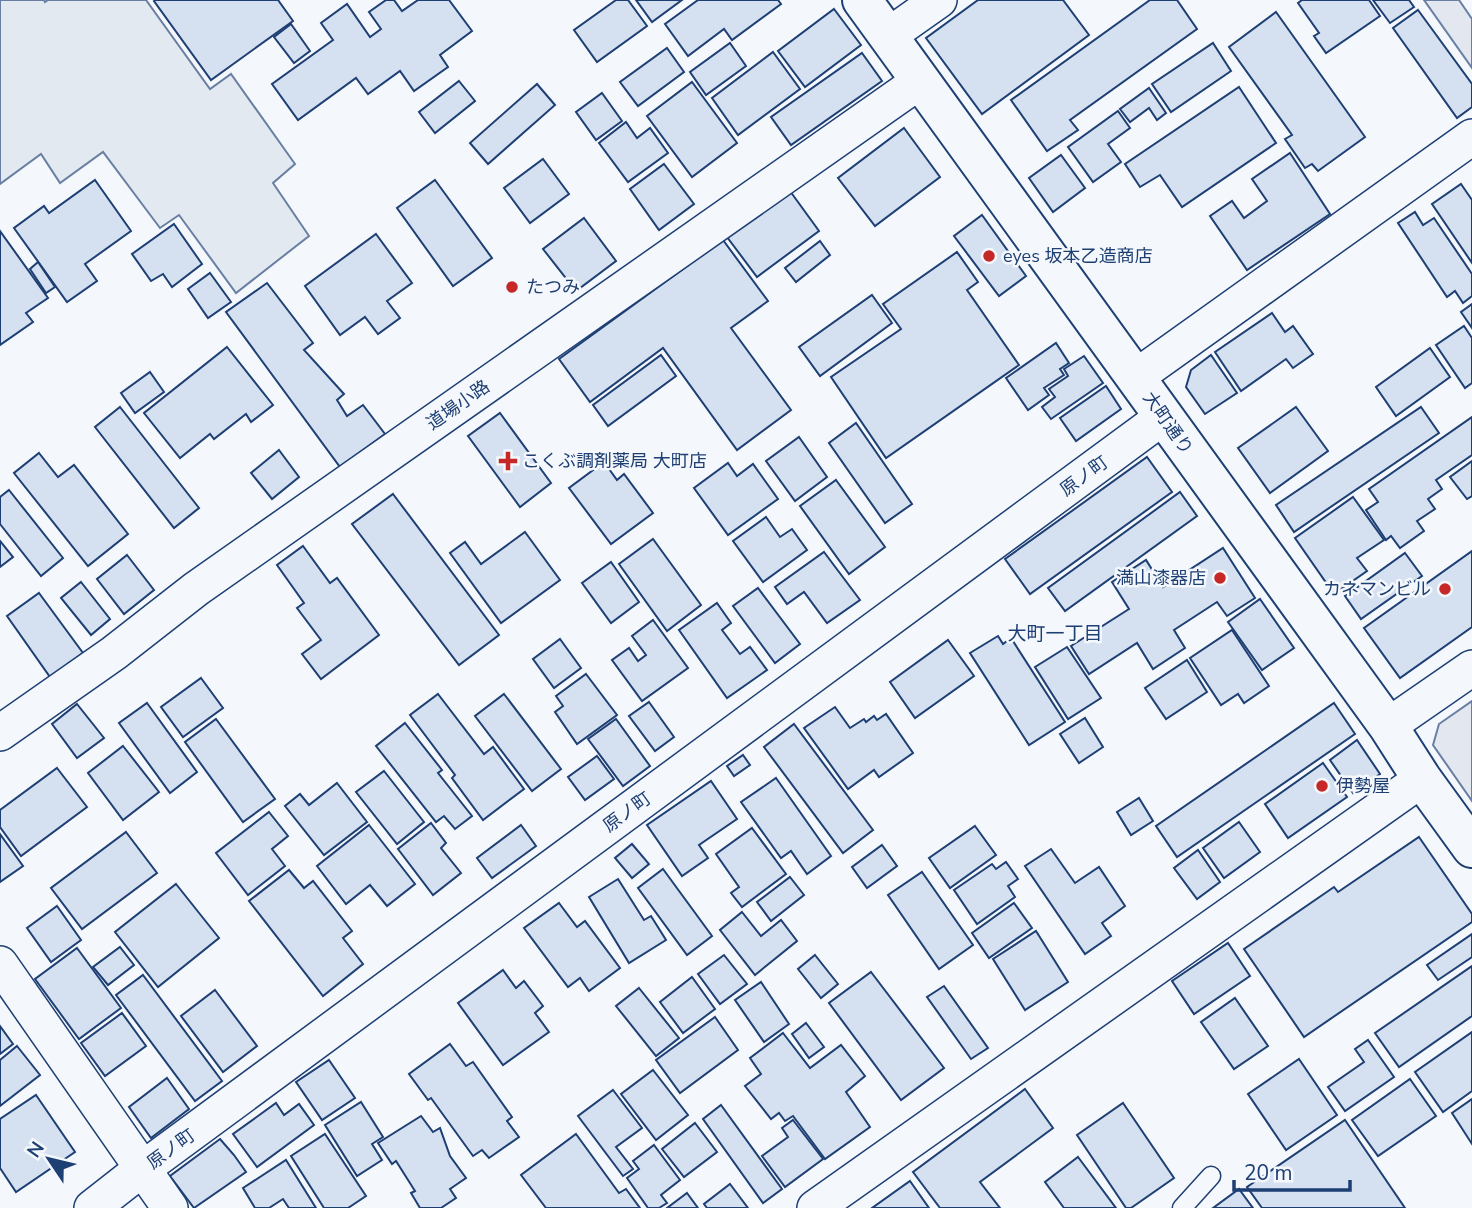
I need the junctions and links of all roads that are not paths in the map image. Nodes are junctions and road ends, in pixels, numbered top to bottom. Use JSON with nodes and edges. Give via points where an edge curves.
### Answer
{"nodes":[{"id":1,"x":862,"y":0,"type":"edge"},
{"id":2,"x":939,"y":0,"type":"edge"},
{"id":3,"x":888,"y":36,"type":"junction"},
{"id":4,"x":920,"y":81,"type":"junction"},
{"id":5,"x":1472,"y":137,"type":"edge"},
{"id":6,"x":1136,"y":377,"type":"junction"},
{"id":7,"x":1163,"y":417,"type":"junction"},
{"id":8,"x":1472,"y":668,"type":"edge"},
{"id":9,"x":1388,"y":726,"type":"junction"},
{"id":10,"x":0,"y":733,"type":"edge"},
{"id":11,"x":1422,"y":779,"type":"junction"},
{"id":12,"x":1472,"y":848,"type":"edge"},
{"id":13,"x":0,"y":964,"type":"edge"},
{"id":14,"x":143,"y":1169,"type":"junction"},
{"id":15,"x":1211,"y":1176,"type":"dead end"},
{"id":16,"x":92,"y":1208,"type":"edge"},
{"id":17,"x":170,"y":1208,"type":"edge"},
{"id":18,"x":815,"y":1208,"type":"edge"},
{"id":19,"x":1182,"y":1208,"type":"edge"}],
"edges":[{"from":1,"to":3,"type":"street","name":"大町通り"},
{"from":2,"to":3,"type":"street"},
{"from":3,"to":4,"type":"street","name":"大町通り"},
{"from":4,"to":6,"type":"street","name":"大町通り"},
{"from":4,"to":10,"type":"street","name":"道場小路","via":[[196,589]]},
{"from":5,"to":6,"type":"street"},
{"from":6,"to":7,"type":"street","name":"大町通り"},
{"from":7,"to":9,"type":"street","name":"大町通り"},
{"from":7,"to":14,"type":"street","name":"原ノ町"},
{"from":8,"to":9,"type":"street"},
{"from":9,"to":11,"type":"street","name":"大町通り"},
{"from":11,"to":12,"type":"street","name":"大町通り"},
{"from":11,"to":18,"type":"street"},
{"from":13,"to":14,"type":"street"},
{"from":14,"to":16,"type":"street","name":"原ノ町"},
{"from":14,"to":17,"type":"street"},
{"from":15,"to":19,"type":"lane"}]}
